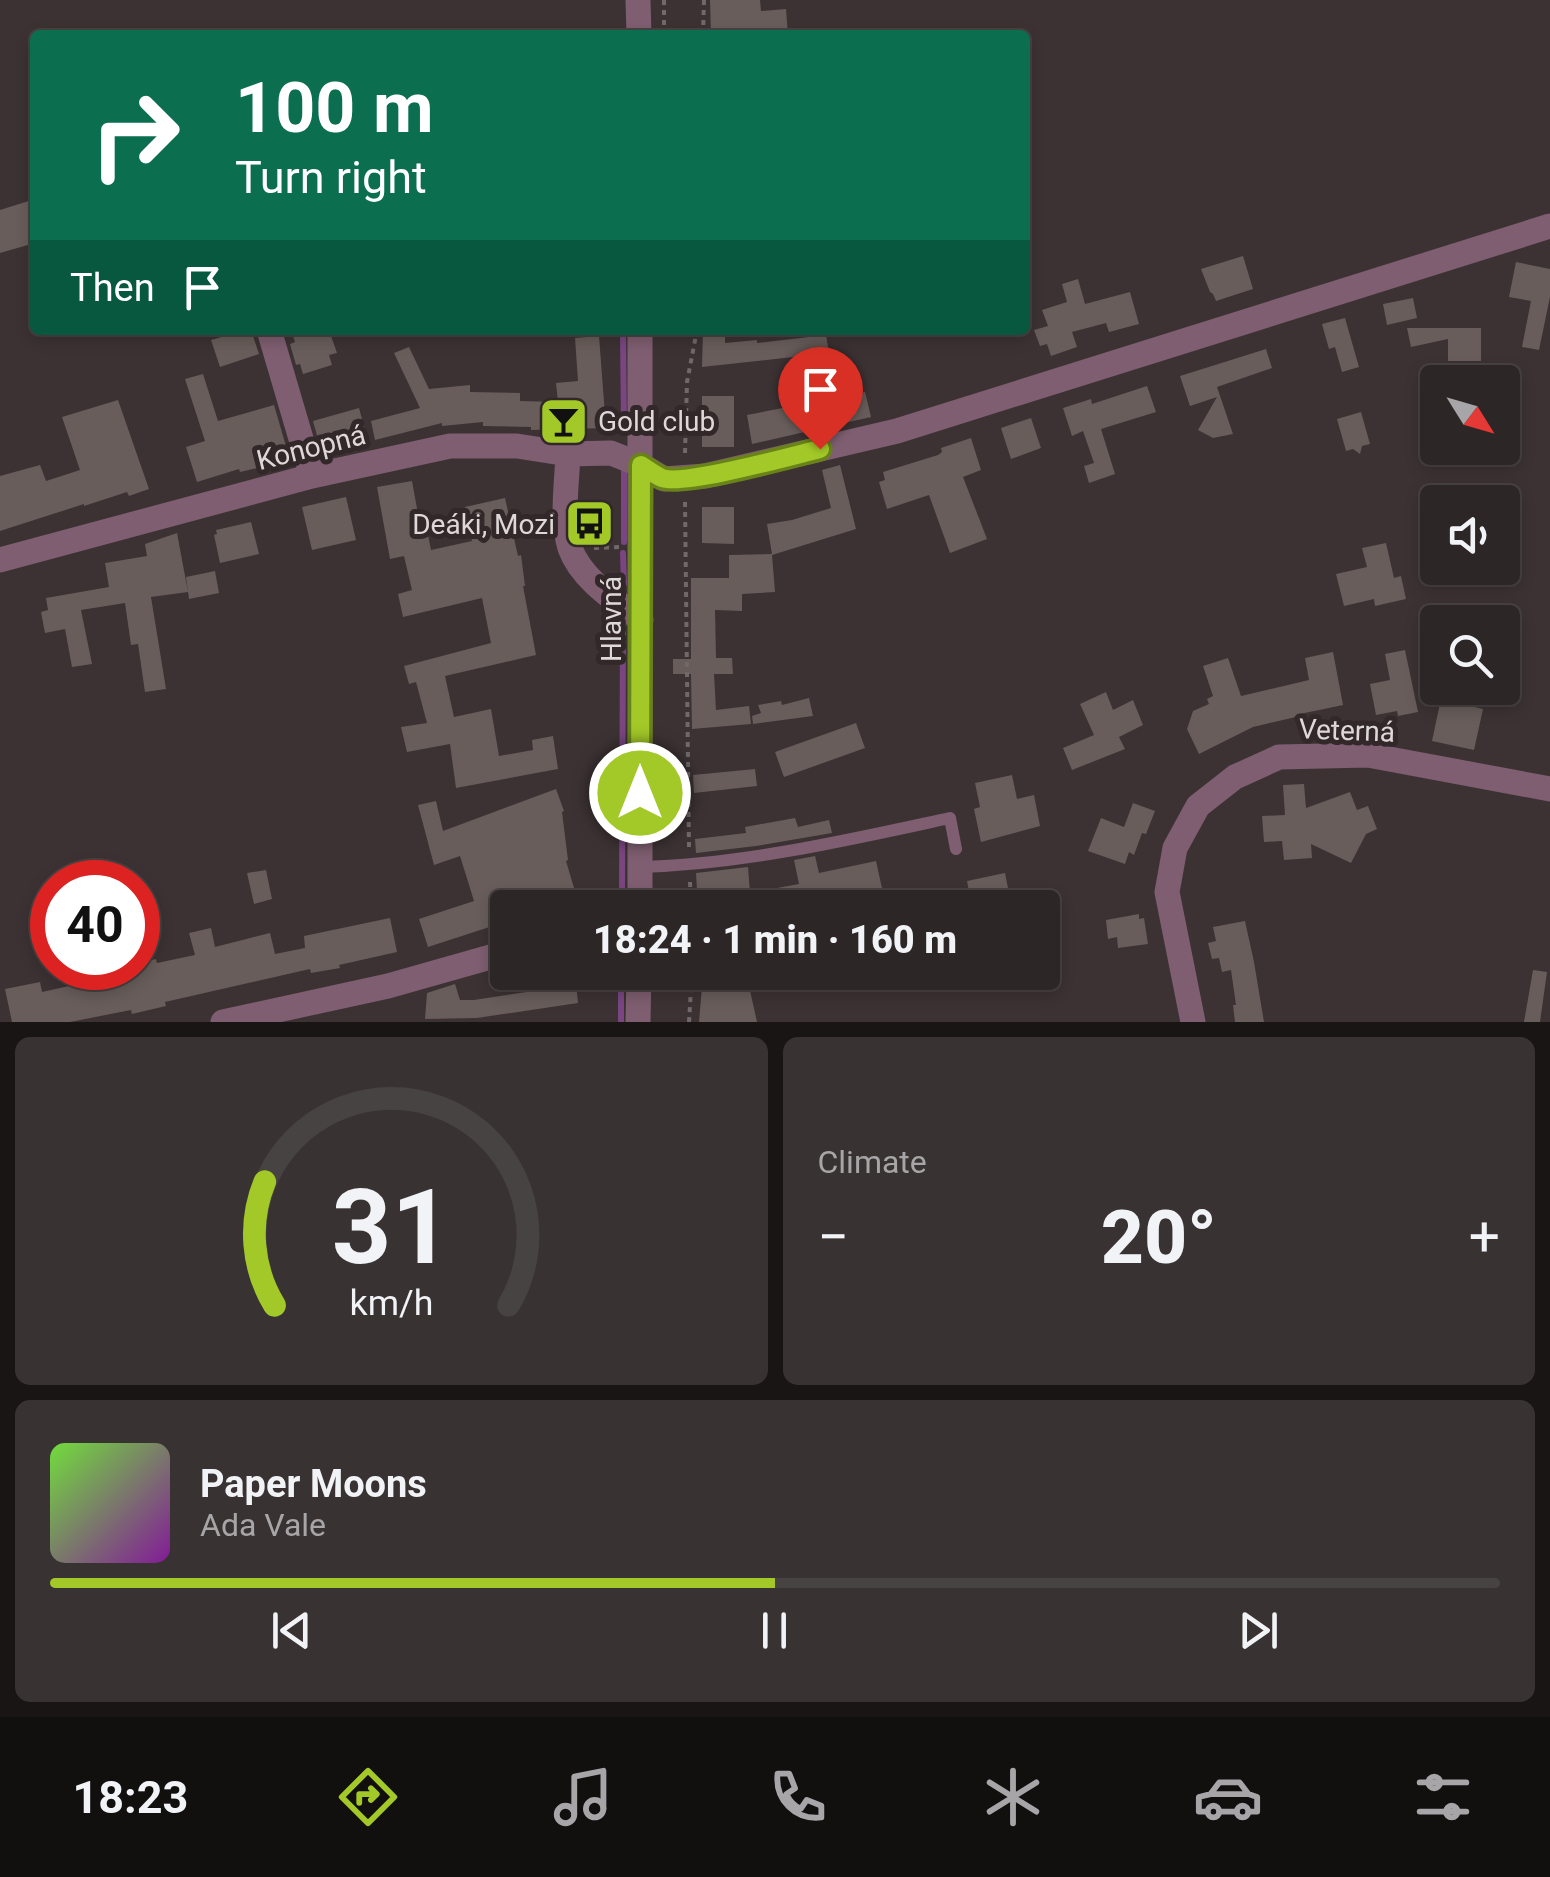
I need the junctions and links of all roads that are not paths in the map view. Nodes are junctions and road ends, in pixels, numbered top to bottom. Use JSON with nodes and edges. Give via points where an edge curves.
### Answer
{"nodes":[{"id":1,"x":638,"y":0,"type":"edge"},
{"id":2,"x":638,"y":30,"type":"edge"},
{"id":3,"x":1550,"y":226,"type":"edge"},
{"id":4,"x":270,"y":335,"type":"edge"},
{"id":5,"x":640,"y":335,"type":"edge"},
{"id":6,"x":568,"y":454,"type":"junction"},
{"id":7,"x":641,"y":465,"type":"junction"},
{"id":8,"x":312,"y":476,"type":"junction"},
{"id":9,"x":0,"y":560,"type":"edge"},
{"id":10,"x":641,"y":620,"type":"junction"},
{"id":11,"x":1550,"y":789,"type":"edge"},
{"id":12,"x":956,"y":849,"type":"dead end"},
{"id":13,"x":640,"y":867,"type":"junction"},
{"id":14,"x":640,"y":890,"type":"edge"},
{"id":15,"x":490,"y":957,"type":"edge"},
{"id":16,"x":639,"y":990,"type":"edge"},
{"id":17,"x":224,"y":1022,"type":"edge"},
{"id":18,"x":638,"y":1022,"type":"edge"},
{"id":19,"x":1192,"y":1022,"type":"edge"}],
"edges":[{"from":1,"to":2,"type":"street"},
{"from":3,"to":7,"type":"street","name":"Konopná","via":[[897,431],[704,476],[664,479]]},
{"from":4,"to":8,"type":"street"},
{"from":5,"to":7,"type":"street","name":"Hlavná"},
{"from":6,"to":7,"type":"street","name":"Konopná","via":[[611,453]]},
{"from":6,"to":8,"type":"street","name":"Konopná","via":[[450,446]]},
{"from":6,"to":10,"type":"street","via":[[570,548],[606,594]]},
{"from":7,"to":10,"type":"street","name":"Hlavná"},
{"from":8,"to":9,"type":"street","name":"Konopná"},
{"from":10,"to":13,"type":"street","name":"Hlavná"},
{"from":11,"to":19,"type":"street","name":"Veterná","via":[[1368,755],[1279,757],[1235,777],[1198,806],[1175,848],[1167,892]]},
{"from":12,"to":13,"type":"lane","via":[[950,818],[822,846]]},
{"from":13,"to":14,"type":"street","name":"Hlavná"},
{"from":15,"to":17,"type":"street"},
{"from":16,"to":18,"type":"street"}]}
